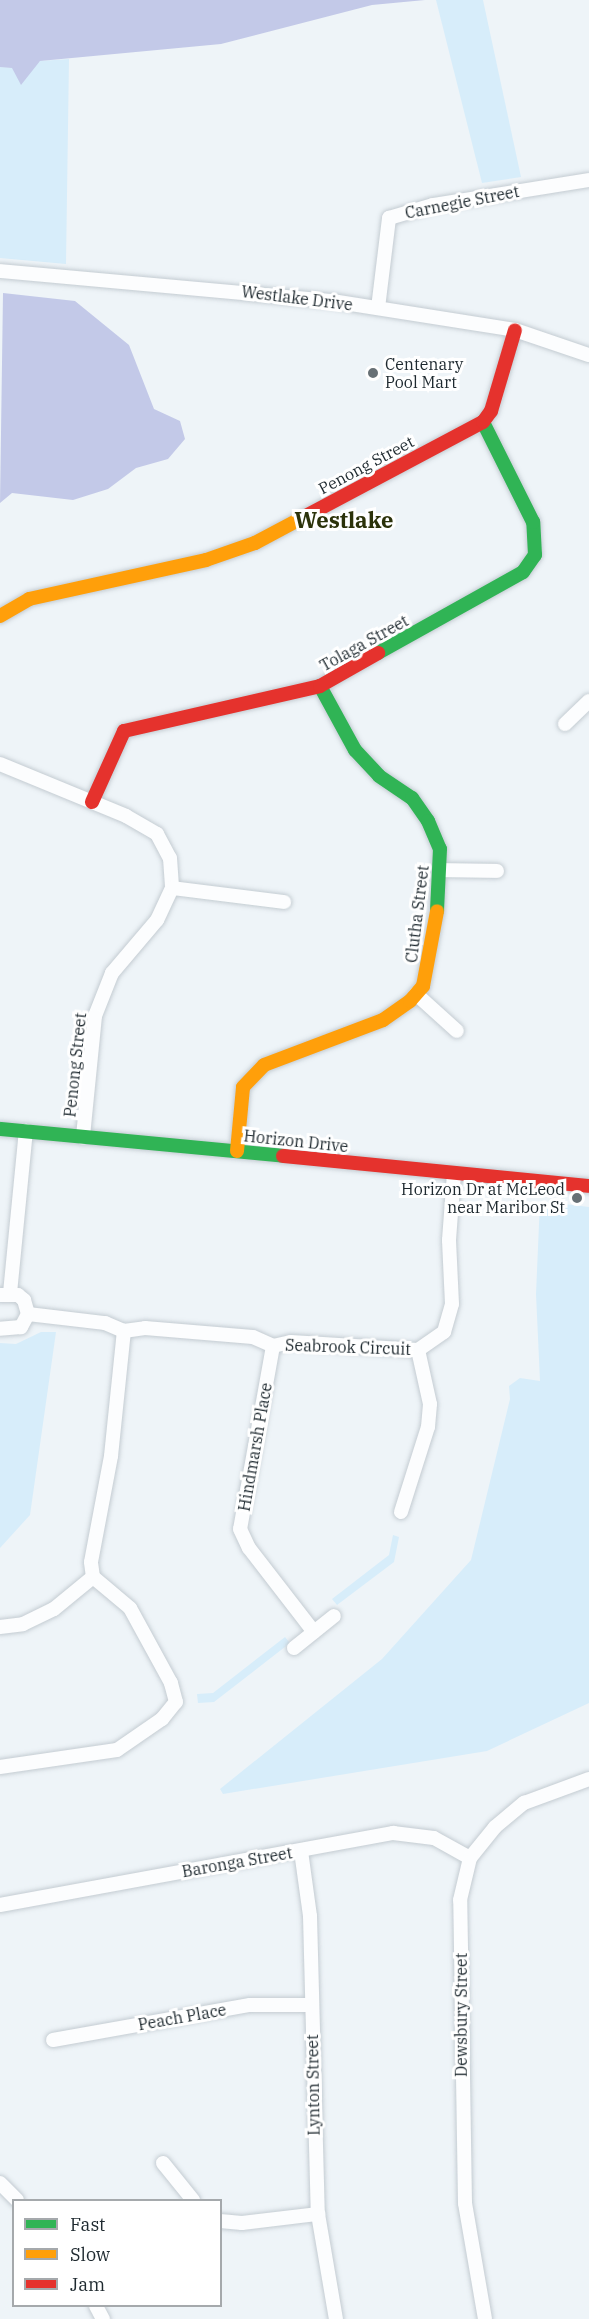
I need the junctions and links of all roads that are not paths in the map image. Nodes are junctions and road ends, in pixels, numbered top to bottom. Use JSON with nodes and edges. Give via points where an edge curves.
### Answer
{"nodes":[{"id":1,"x":589,"y":180,"type":"edge"},
{"id":2,"x":0,"y":271,"type":"edge"},
{"id":3,"x":378,"y":308,"type":"junction"},
{"id":4,"x":514,"y":330,"type":"junction"},
{"id":5,"x":589,"y":356,"type":"edge"},
{"id":6,"x":483,"y":422,"type":"junction"},
{"id":7,"x":0,"y":616,"type":"edge"},
{"id":8,"x":320,"y":686,"type":"junction"},
{"id":9,"x":589,"y":701,"type":"edge"},
{"id":10,"x":565,"y":724,"type":"dead end"},
{"id":11,"x":0,"y":764,"type":"edge"},
{"id":12,"x":92,"y":802,"type":"junction"},
{"id":13,"x":441,"y":870,"type":"junction"},
{"id":14,"x":496,"y":871,"type":"dead end"},
{"id":15,"x":172,"y":888,"type":"junction"},
{"id":16,"x":284,"y":902,"type":"dead end"},
{"id":17,"x":416,"y":994,"type":"junction"},
{"id":18,"x":457,"y":1031,"type":"dead end"},
{"id":19,"x":0,"y":1129,"type":"edge"},
{"id":20,"x":26,"y":1131,"type":"junction"},
{"id":21,"x":83,"y":1137,"type":"junction"},
{"id":22,"x":237,"y":1151,"type":"junction"},
{"id":23,"x":454,"y":1174,"type":"junction"},
{"id":24,"x":589,"y":1186,"type":"edge"},
{"id":25,"x":5,"y":1294,"type":"edge"},
{"id":26,"x":28,"y":1314,"type":"junction"},
{"id":27,"x":0,"y":1329,"type":"edge"},
{"id":28,"x":124,"y":1331,"type":"junction"},
{"id":29,"x":273,"y":1346,"type":"junction"},
{"id":30,"x":418,"y":1350,"type":"junction"},
{"id":31,"x":401,"y":1512,"type":"dead end"},
{"id":32,"x":93,"y":1577,"type":"junction"},
{"id":33,"x":334,"y":1616,"type":"dead end"},
{"id":34,"x":0,"y":1627,"type":"edge"},
{"id":35,"x":314,"y":1632,"type":"junction"},
{"id":36,"x":294,"y":1648,"type":"dead end"},
{"id":37,"x":0,"y":1767,"type":"edge"},
{"id":38,"x":589,"y":1779,"type":"edge"},
{"id":39,"x":301,"y":1851,"type":"junction"},
{"id":40,"x":470,"y":1858,"type":"junction"},
{"id":41,"x":0,"y":1905,"type":"edge"},
{"id":42,"x":312,"y":2005,"type":"junction"},
{"id":43,"x":53,"y":2040,"type":"dead end"},
{"id":44,"x":164,"y":2163,"type":"dead end"},
{"id":45,"x":0,"y":2183,"type":"edge"},
{"id":46,"x":16,"y":2199,"type":"edge"},
{"id":47,"x":192,"y":2199,"type":"edge"},
{"id":48,"x":318,"y":2214,"type":"junction"},
{"id":49,"x":222,"y":2221,"type":"edge"},
{"id":50,"x":336,"y":2319,"type":"edge"},
{"id":51,"x":485,"y":2319,"type":"edge"}],
"edges":[{"from":1,"to":3,"type":"street","name":"Carnegie Street","via":[[432,206],[389,218]]},
{"from":2,"to":3,"type":"street","name":"Westlake Drive","via":[[277,294]]},
{"from":3,"to":4,"type":"street","name":"Westlake Drive"},
{"from":4,"to":5,"type":"street","name":"Westlake Drive"},
{"from":4,"to":6,"type":"street","via":[[491,411]]},
{"from":6,"to":7,"type":"street","name":"Penong Street","via":[[255,543],[206,560],[28,599]]},
{"from":6,"to":8,"type":"street","name":"Tolaga Street","via":[[533,522],[535,555],[523,572]]},
{"from":8,"to":12,"type":"street","name":"Tolaga Street","via":[[124,731]]},
{"from":8,"to":13,"type":"street","name":"Clutha Street","via":[[355,750],[379,776],[412,798],[428,821],[440,849]]},
{"from":9,"to":10,"type":"street"},
{"from":11,"to":12,"type":"street","name":"Penong Street"},
{"from":12,"to":15,"type":"street","name":"Penong Street","via":[[157,834],[170,858]]},
{"from":13,"to":14,"type":"street"},
{"from":13,"to":17,"type":"street","name":"Clutha Street","via":[[432,952],[423,986]]},
{"from":15,"to":16,"type":"street"},
{"from":15,"to":21,"type":"street","name":"Penong Street","via":[[157,920],[112,974],[100,999],[94,1016]]},
{"from":17,"to":18,"type":"street"},
{"from":17,"to":22,"type":"street","name":"Clutha Street","via":[[383,1020],[264,1065],[243,1087]]},
{"from":19,"to":20,"type":"street","name":"Horizon Drive"},
{"from":20,"to":21,"type":"street","name":"Horizon Drive"},
{"from":20,"to":25,"type":"street"},
{"from":21,"to":22,"type":"street","name":"Horizon Drive"},
{"from":22,"to":23,"type":"street","name":"Horizon Drive"},
{"from":23,"to":24,"type":"street","name":"Horizon Drive"},
{"from":23,"to":30,"type":"street","name":"Seabrook Circuit","via":[[449,1240],[452,1305],[444,1332]]},
{"from":25,"to":26,"type":"street","via":[[24,1300]]},
{"from":26,"to":27,"type":"street","via":[[21,1327]]},
{"from":26,"to":28,"type":"street","name":"Seabrook Circuit","via":[[105,1323]]},
{"from":28,"to":29,"type":"street","name":"Seabrook Circuit","via":[[145,1328],[253,1337]]},
{"from":28,"to":32,"type":"street","via":[[111,1456],[91,1562]]},
{"from":29,"to":30,"type":"street","name":"Seabrook Circuit","via":[[291,1342]]},
{"from":29,"to":35,"type":"street","name":"Hindmarsh Place","via":[[240,1529],[249,1548]]},
{"from":30,"to":31,"type":"street","via":[[430,1404],[428,1427]]},
{"from":32,"to":34,"type":"street","via":[[54,1610],[23,1624]]},
{"from":32,"to":37,"type":"street","via":[[130,1608],[171,1683],[176,1702],[162,1719],[117,1750]]},
{"from":33,"to":35,"type":"street"},
{"from":35,"to":36,"type":"street"},
{"from":38,"to":40,"type":"street","name":"Dewsbury Street","via":[[524,1803],[495,1827]]},
{"from":39,"to":40,"type":"street","name":"Baronga Street","via":[[410,1832],[434,1838]]},
{"from":39,"to":41,"type":"street","name":"Baronga Street"},
{"from":39,"to":42,"type":"street","name":"Lynton Street","via":[[310,1916]]},
{"from":40,"to":51,"type":"street","name":"Dewsbury Street","via":[[460,1900],[465,2203]]},
{"from":42,"to":43,"type":"street","name":"Peach Place","via":[[250,2005]]},
{"from":42,"to":48,"type":"street","name":"Lynton Street"},
{"from":44,"to":47,"type":"street"},
{"from":45,"to":46,"type":"street"},
{"from":48,"to":49,"type":"street","via":[[242,2223]]},
{"from":48,"to":50,"type":"street","name":"Lynton Street"}]}
